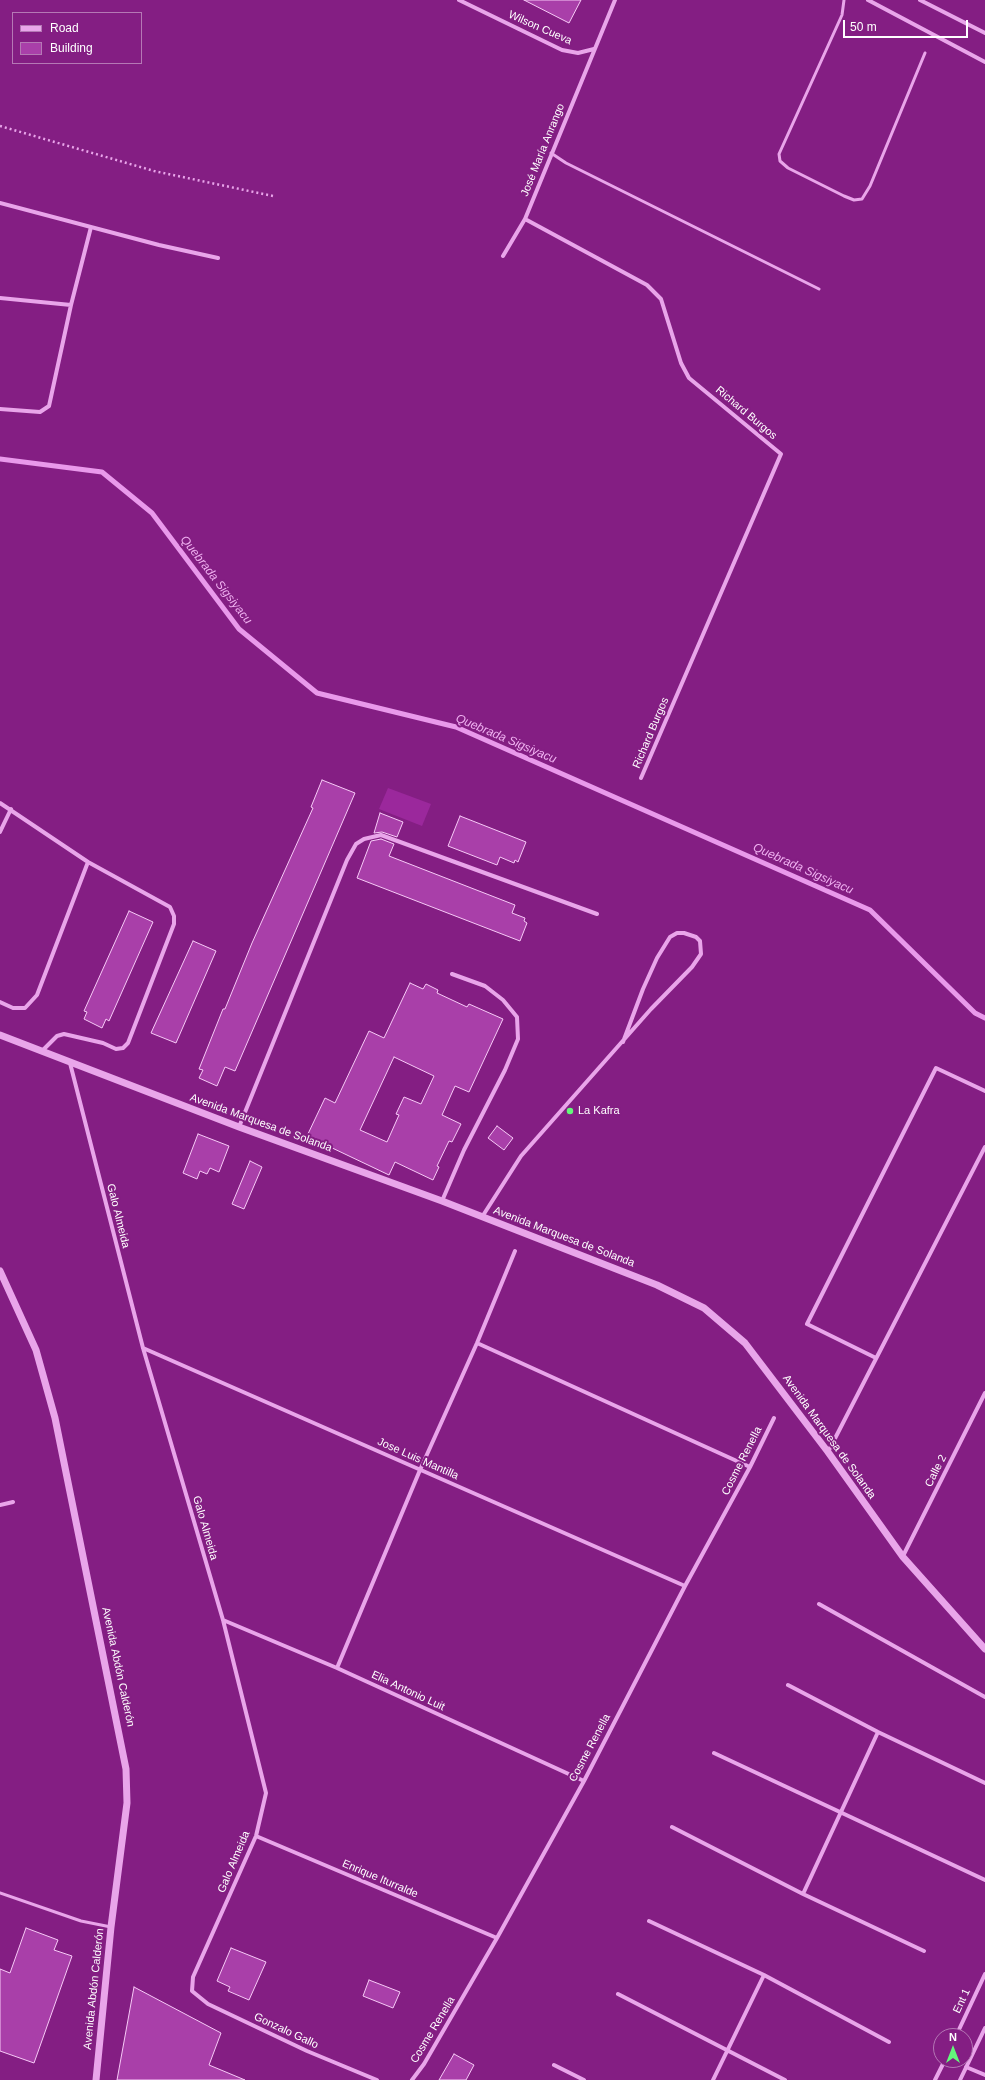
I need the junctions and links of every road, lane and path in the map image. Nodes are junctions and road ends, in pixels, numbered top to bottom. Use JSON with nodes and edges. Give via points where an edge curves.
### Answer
{"nodes":[{"id":1,"x":459,"y":0,"type":"edge"},
{"id":2,"x":469,"y":0,"type":"edge"},
{"id":3,"x":615,"y":0,"type":"edge"},
{"id":4,"x":844,"y":0,"type":"edge"},
{"id":5,"x":868,"y":0,"type":"edge"},
{"id":6,"x":920,"y":0,"type":"edge"},
{"id":7,"x":470,"y":5,"type":"junction"},
{"id":8,"x":985,"y":33,"type":"edge"},
{"id":9,"x":594,"y":48,"type":"junction"},
{"id":10,"x":925,"y":53,"type":"dead end"},
{"id":11,"x":985,"y":62,"type":"edge"},
{"id":12,"x":0,"y":126,"type":"edge"},
{"id":13,"x":551,"y":153,"type":"junction"},
{"id":14,"x":272,"y":196,"type":"dead end"},
{"id":15,"x":0,"y":203,"type":"edge"},
{"id":16,"x":525,"y":219,"type":"junction"},
{"id":17,"x":91,"y":228,"type":"junction"},
{"id":18,"x":503,"y":256,"type":"dead end"},
{"id":19,"x":218,"y":258,"type":"dead end"},
{"id":20,"x":819,"y":289,"type":"dead end"},
{"id":21,"x":0,"y":298,"type":"edge"},
{"id":22,"x":71,"y":305,"type":"junction"},
{"id":23,"x":0,"y":409,"type":"edge"},
{"id":24,"x":642,"y":778,"type":"dead end"},
{"id":25,"x":0,"y":803,"type":"edge"},
{"id":26,"x":11,"y":809,"type":"junction"},
{"id":27,"x":0,"y":832,"type":"edge"},
{"id":28,"x":88,"y":862,"type":"junction"},
{"id":29,"x":597,"y":914,"type":"dead end"},
{"id":30,"x":452,"y":974,"type":"dead end"},
{"id":31,"x":0,"y":1002,"type":"edge"},
{"id":32,"x":0,"y":1035,"type":"edge"},
{"id":33,"x":623,"y":1042,"type":"junction"},
{"id":34,"x":40,"y":1052,"type":"junction"},
{"id":35,"x":70,"y":1063,"type":"junction"},
{"id":36,"x":985,"y":1091,"type":"edge"},
{"id":37,"x":239,"y":1127,"type":"junction"},
{"id":38,"x":985,"y":1147,"type":"edge"},
{"id":39,"x":442,"y":1201,"type":"junction"},
{"id":40,"x":482,"y":1217,"type":"junction"},
{"id":41,"x":514,"y":1251,"type":"dead end"},
{"id":42,"x":0,"y":1271,"type":"edge"},
{"id":43,"x":477,"y":1343,"type":"junction"},
{"id":44,"x":143,"y":1348,"type":"junction"},
{"id":45,"x":876,"y":1358,"type":"junction"},
{"id":46,"x":985,"y":1394,"type":"edge"},
{"id":47,"x":774,"y":1418,"type":"dead end"},
{"id":48,"x":828,"y":1452,"type":"junction"},
{"id":49,"x":750,"y":1467,"type":"junction"},
{"id":50,"x":420,"y":1470,"type":"junction"},
{"id":51,"x":13,"y":1502,"type":"dead end"},
{"id":52,"x":0,"y":1505,"type":"edge"},
{"id":53,"x":903,"y":1557,"type":"junction"},
{"id":54,"x":685,"y":1586,"type":"junction"},
{"id":55,"x":819,"y":1604,"type":"dead end"},
{"id":56,"x":224,"y":1620,"type":"junction"},
{"id":57,"x":985,"y":1649,"type":"edge"},
{"id":58,"x":336,"y":1668,"type":"junction"},
{"id":59,"x":788,"y":1685,"type":"dead end"},
{"id":60,"x":985,"y":1697,"type":"edge"},
{"id":61,"x":878,"y":1732,"type":"junction"},
{"id":62,"x":714,"y":1753,"type":"dead end"},
{"id":63,"x":584,"y":1781,"type":"junction"},
{"id":64,"x":985,"y":1783,"type":"edge"},
{"id":65,"x":841,"y":1813,"type":"junction"},
{"id":66,"x":672,"y":1827,"type":"dead end"},
{"id":67,"x":256,"y":1836,"type":"junction"},
{"id":68,"x":985,"y":1880,"type":"edge"},
{"id":69,"x":0,"y":1893,"type":"edge"},
{"id":70,"x":803,"y":1894,"type":"junction"},
{"id":71,"x":649,"y":1921,"type":"dead end"},
{"id":72,"x":111,"y":1927,"type":"junction"},
{"id":73,"x":497,"y":1938,"type":"junction"},
{"id":74,"x":924,"y":1951,"type":"dead end"},
{"id":75,"x":985,"y":1974,"type":"edge"},
{"id":76,"x":764,"y":1975,"type":"junction"},
{"id":77,"x":192,"y":1991,"type":"joint"},
{"id":78,"x":618,"y":1994,"type":"dead end"},
{"id":79,"x":960,"y":2028,"type":"edge"},
{"id":80,"x":985,"y":2028,"type":"edge"},
{"id":81,"x":889,"y":2042,"type":"dead end"},
{"id":82,"x":728,"y":2050,"type":"junction"},
{"id":83,"x":973,"y":2053,"type":"edge"},
{"id":84,"x":554,"y":2065,"type":"dead end"},
{"id":85,"x":941,"y":2068,"type":"edge"},
{"id":86,"x":966,"y":2068,"type":"edge"},
{"id":87,"x":968,"y":2068,"type":"edge"},
{"id":88,"x":985,"y":2075,"type":"edge"},
{"id":89,"x":96,"y":2080,"type":"edge"},
{"id":90,"x":377,"y":2080,"type":"edge"},
{"id":91,"x":412,"y":2080,"type":"edge"},
{"id":92,"x":584,"y":2080,"type":"edge"},
{"id":93,"x":713,"y":2080,"type":"edge"},
{"id":94,"x":785,"y":2080,"type":"edge"},
{"id":95,"x":935,"y":2080,"type":"edge"},
{"id":96,"x":960,"y":2080,"type":"edge"}],
"edges":[{"from":1,"to":7,"type":"street","name":"Wilson Cueva"},
{"from":2,"to":7,"type":"street"},
{"from":3,"to":9,"type":"street","name":"José María Anrango"},
{"from":4,"to":10,"type":"lane","via":[[842,16],[779,154],[780,161],[788,168],[844,196],[854,200],[862,199],[870,186]]},
{"from":5,"to":11,"type":"street"},
{"from":6,"to":8,"type":"street"},
{"from":7,"to":9,"type":"street","name":"Wilson Cueva","via":[[570,52],[578,53]]},
{"from":9,"to":13,"type":"street","name":"José María Anrango"},
{"from":12,"to":14,"type":"path","via":[[154,171]]},
{"from":13,"to":16,"type":"street","name":"José María Anrango"},
{"from":13,"to":20,"type":"lane"},
{"from":15,"to":17,"type":"street"},
{"from":16,"to":18,"type":"street","name":"José María Anrango"},
{"from":16,"to":24,"type":"street","name":"Richard Burgos","via":[[647,285],[661,299],[680,363],[689,378],[781,454]]},
{"from":17,"to":19,"type":"street"},
{"from":17,"to":22,"type":"street"},
{"from":21,"to":22,"type":"street"},
{"from":22,"to":23,"type":"street","via":[[49,406],[40,412]]},
{"from":25,"to":26,"type":"street"},
{"from":26,"to":27,"type":"street"},
{"from":26,"to":28,"type":"street"},
{"from":28,"to":31,"type":"street","via":[[37,995],[25,1008],[13,1008]]},
{"from":28,"to":34,"type":"street","via":[[170,907],[174,924],[128,1043],[123,1048],[116,1049],[103,1043],[64,1034],[57,1036]]},
{"from":29,"to":37,"type":"street","via":[[382,835],[364,839],[356,844],[344,867]]},
{"from":30,"to":39,"type":"street","via":[[485,986],[503,1000],[517,1017],[518,1039]]},
{"from":32,"to":34,"type":"street","name":"Avenida Marquesa de Solanda"},
{"from":33,"to":33,"type":"street","via":[[695,963],[702,948],[696,937],[684,933],[670,937],[643,988]]},
{"from":33,"to":40,"type":"street","via":[[521,1156]]},
{"from":34,"to":35,"type":"street","name":"Avenida Marquesa de Solanda"},
{"from":35,"to":37,"type":"street","name":"Avenida Marquesa de Solanda"},
{"from":35,"to":44,"type":"street","name":"Galo Almeida"},
{"from":36,"to":45,"type":"street","via":[[936,1068],[807,1324]]},
{"from":37,"to":39,"type":"street","name":"Avenida Marquesa de Solanda"},
{"from":38,"to":45,"type":"street"},
{"from":39,"to":40,"type":"street","name":"Avenida Marquesa de Solanda"},
{"from":40,"to":48,"type":"street","name":"Avenida Marquesa de Solanda","via":[[657,1285],[704,1308],[745,1343]]},
{"from":41,"to":43,"type":"street"},
{"from":42,"to":72,"type":"street","name":"Avenida Abdón Calderón","via":[[36,1350],[55,1418],[121,1738],[126,1769],[127,1803]]},
{"from":43,"to":49,"type":"street"},
{"from":43,"to":50,"type":"street"},
{"from":44,"to":50,"type":"street","name":"Jose Luis Mantilla"},
{"from":44,"to":56,"type":"street","name":"Galo Almeida"},
{"from":45,"to":48,"type":"street"},
{"from":46,"to":53,"type":"street","name":"Calle 2"},
{"from":47,"to":49,"type":"street","name":"Cosme Renella"},
{"from":48,"to":53,"type":"street","name":"Avenida Marquesa de Solanda"},
{"from":49,"to":54,"type":"street","name":"Cosme Renella"},
{"from":50,"to":54,"type":"street","name":"Jose Luis Mantilla"},
{"from":50,"to":58,"type":"street"},
{"from":51,"to":52,"type":"street"},
{"from":53,"to":57,"type":"street","name":"Avenida Marquesa de Solanda"},
{"from":54,"to":63,"type":"street","name":"Cosme Renella"},
{"from":55,"to":60,"type":"street"},
{"from":56,"to":58,"type":"street","name":"Elia Antonio Luit"},
{"from":56,"to":67,"type":"street","name":"Galo Almeida","via":[[266,1793]]},
{"from":58,"to":63,"type":"street","name":"Elia Antonio Luit"},
{"from":59,"to":61,"type":"street"},
{"from":61,"to":64,"type":"street"},
{"from":61,"to":65,"type":"street"},
{"from":62,"to":65,"type":"street"},
{"from":63,"to":73,"type":"street","name":"Cosme Renella"},
{"from":65,"to":68,"type":"street"},
{"from":65,"to":70,"type":"street"},
{"from":66,"to":70,"type":"street"},
{"from":67,"to":73,"type":"street","name":"Enrique Iturralde"},
{"from":67,"to":77,"type":"street","name":"Galo Almeida","via":[[193,1977]]},
{"from":69,"to":72,"type":"lane","via":[[81,1921]]},
{"from":70,"to":74,"type":"street"},
{"from":71,"to":76,"type":"street"},
{"from":72,"to":89,"type":"street","name":"Avenida Abdón Calderón"},
{"from":73,"to":91,"type":"street","name":"Cosme Renella","via":[[424,2064]]},
{"from":75,"to":79,"type":"street","name":"Ent 1"},
{"from":76,"to":81,"type":"street"},
{"from":76,"to":82,"type":"street"},
{"from":77,"to":90,"type":"street","name":"Gonzalo Gallo","via":[[208,2004]]},
{"from":78,"to":82,"type":"street"},
{"from":80,"to":83,"type":"street"},
{"from":82,"to":93,"type":"street"},
{"from":82,"to":94,"type":"street"},
{"from":84,"to":92,"type":"street"},
{"from":85,"to":95,"type":"street"},
{"from":86,"to":96,"type":"street"},
{"from":87,"to":88,"type":"street"}]}
